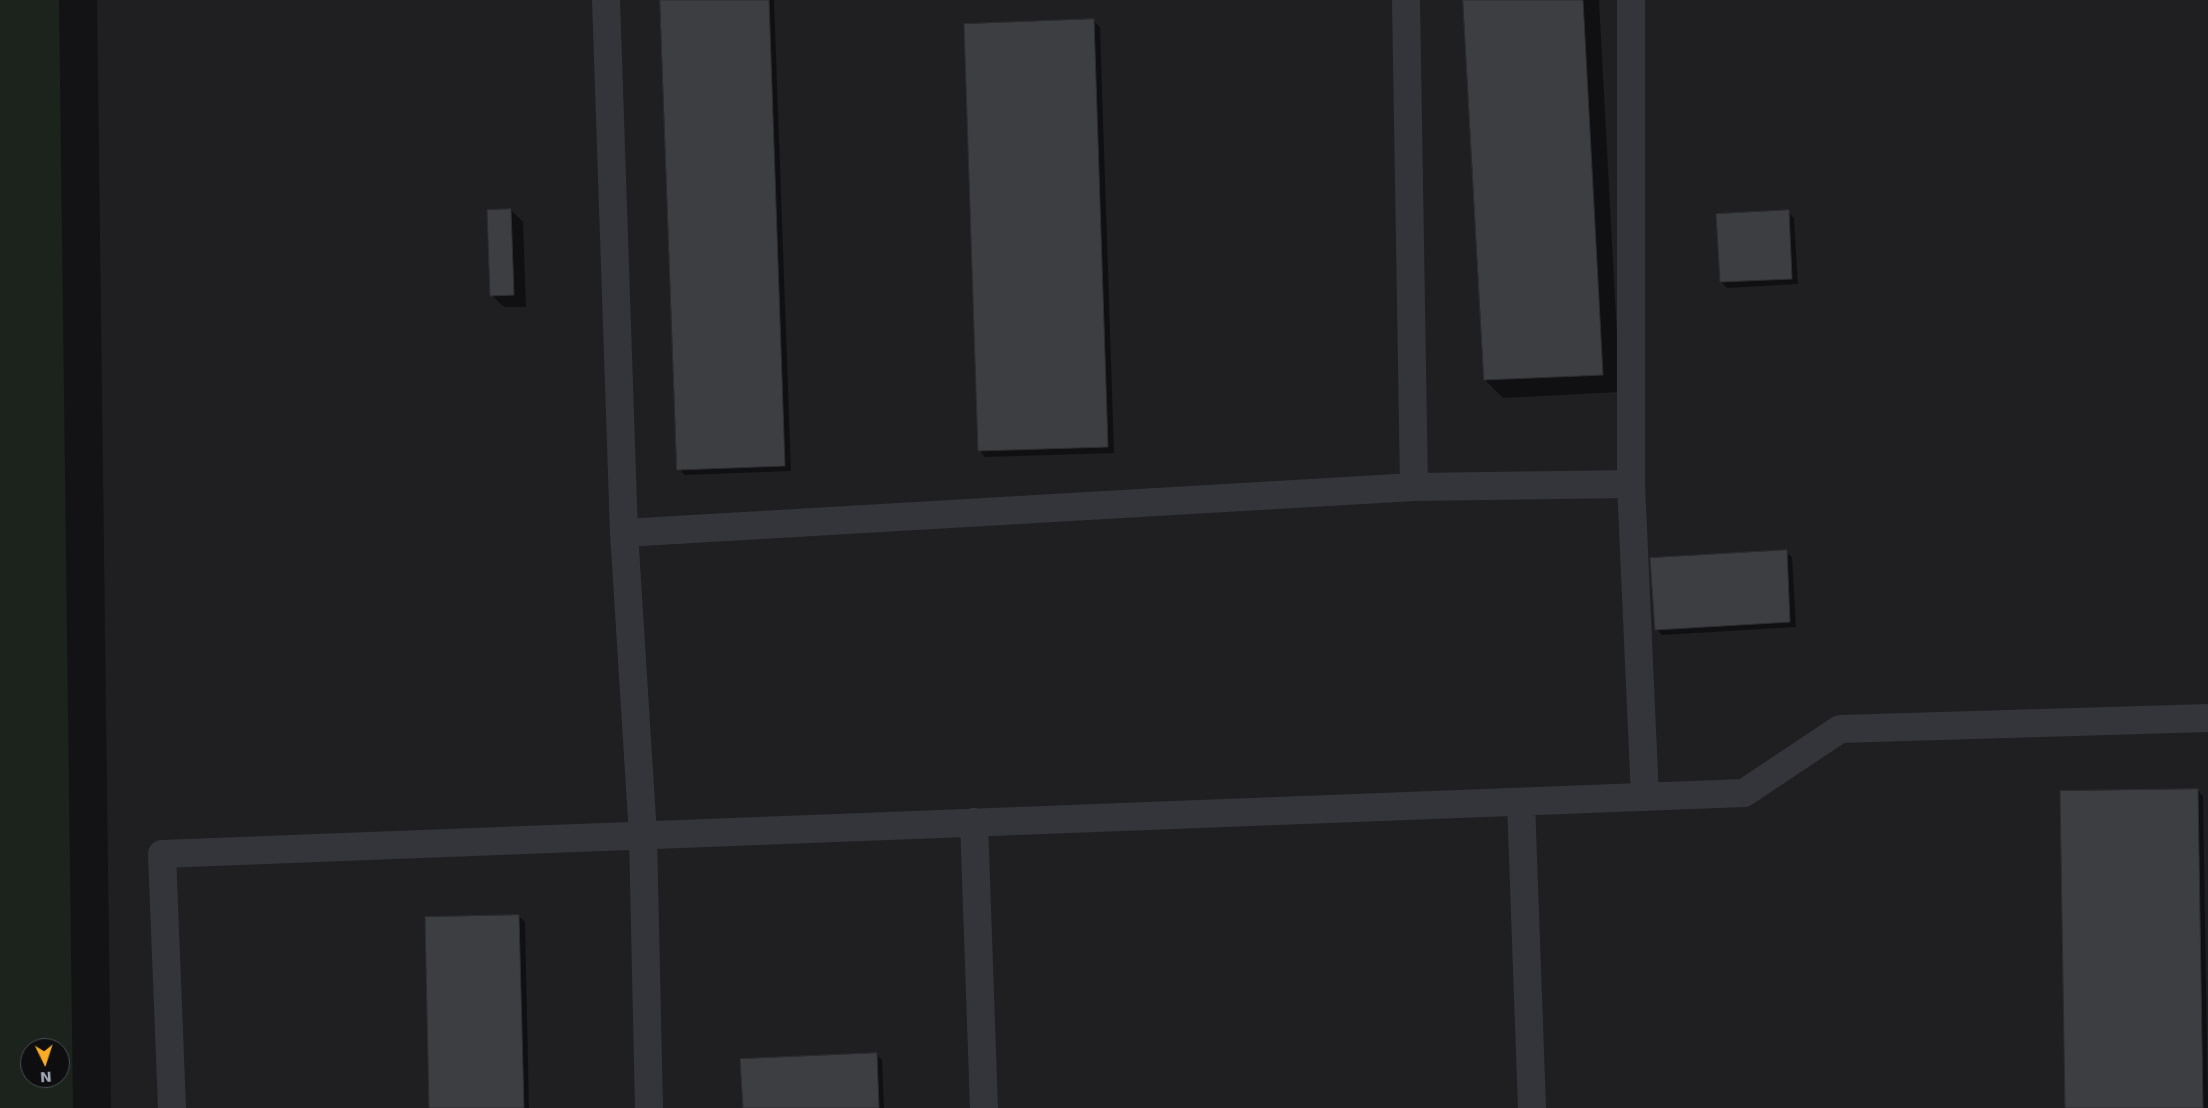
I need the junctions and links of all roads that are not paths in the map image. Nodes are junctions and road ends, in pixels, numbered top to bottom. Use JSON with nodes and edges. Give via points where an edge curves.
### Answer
{"nodes":[{"id":1,"x":606,"y":0,"type":"edge"},
{"id":2,"x":1406,"y":0,"type":"edge"},
{"id":3,"x":1631,"y":0,"type":"edge"},
{"id":4,"x":1632,"y":484,"type":"junction"},
{"id":5,"x":1414,"y":487,"type":"junction"},
{"id":6,"x":624,"y":533,"type":"junction"},
{"id":7,"x":2208,"y":718,"type":"edge"},
{"id":8,"x":1645,"y":797,"type":"junction"},
{"id":9,"x":1522,"y":802,"type":"junction"},
{"id":10,"x":974,"y":822,"type":"junction"},
{"id":11,"x":642,"y":835,"type":"junction"},
{"id":12,"x":172,"y":1108,"type":"edge"},
{"id":13,"x":649,"y":1108,"type":"edge"},
{"id":14,"x":984,"y":1108,"type":"edge"},
{"id":15,"x":1532,"y":1108,"type":"edge"}],
"edges":[{"from":1,"to":6,"type":"lane"},
{"from":2,"to":5,"type":"lane"},
{"from":3,"to":4,"type":"lane"},
{"from":4,"to":5,"type":"lane"},
{"from":4,"to":8,"type":"lane"},
{"from":5,"to":6,"type":"lane"},
{"from":6,"to":11,"type":"lane"},
{"from":7,"to":8,"type":"lane","via":[[1840,730],[1744,793]]},
{"from":8,"to":9,"type":"lane"},
{"from":9,"to":10,"type":"lane"},
{"from":9,"to":15,"type":"lane"},
{"from":10,"to":11,"type":"lane"},
{"from":10,"to":14,"type":"lane"},
{"from":11,"to":12,"type":"lane","via":[[162,854]]},
{"from":11,"to":13,"type":"lane"}]}
